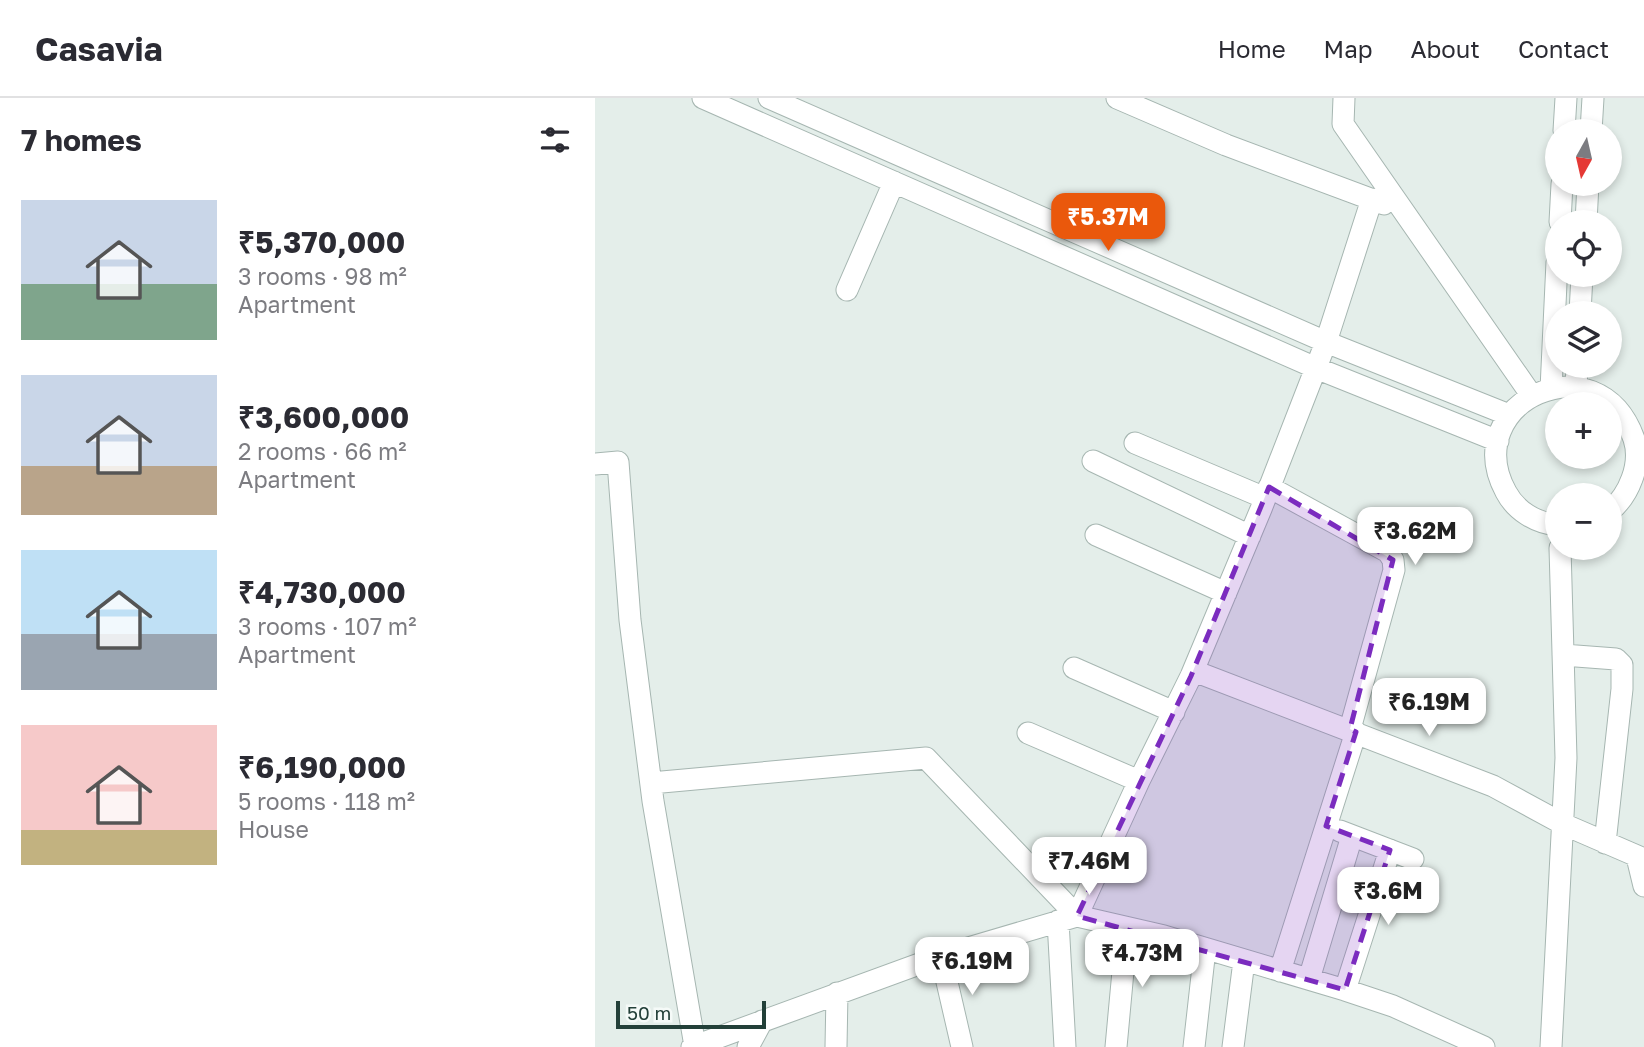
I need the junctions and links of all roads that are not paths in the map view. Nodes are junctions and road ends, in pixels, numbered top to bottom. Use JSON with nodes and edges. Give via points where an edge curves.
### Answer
{"nodes":[{"id":1,"x":703,"y":98,"type":"edge"},
{"id":2,"x":769,"y":98,"type":"edge"},
{"id":3,"x":1117,"y":98,"type":"edge"},
{"id":4,"x":1157,"y":98,"type":"edge"},
{"id":5,"x":1327,"y":98,"type":"edge"},
{"id":6,"x":1344,"y":98,"type":"edge"},
{"id":7,"x":1566,"y":98,"type":"edge"},
{"id":8,"x":1593,"y":98,"type":"edge"},
{"id":9,"x":1565,"y":119,"type":"edge"},
{"id":10,"x":1592,"y":119,"type":"edge"},
{"id":11,"x":1172,"y":121,"type":"junction"},
{"id":12,"x":1343,"y":124,"type":"junction"},
{"id":13,"x":894,"y":182,"type":"junction"},
{"id":14,"x":1372,"y":199,"type":"junction"},
{"id":15,"x":1405,"y":212,"type":"junction"},
{"id":16,"x":1554,"y":287,"type":"edge"},
{"id":17,"x":847,"y":290,"type":"dead end"},
{"id":18,"x":1326,"y":342,"type":"junction"},
{"id":19,"x":1316,"y":368,"type":"junction"},
{"id":20,"x":1576,"y":378,"type":"edge"},
{"id":21,"x":1576,"y":388,"type":"junction"},
{"id":22,"x":1541,"y":392,"type":"junction"},
{"id":23,"x":1509,"y":415,"type":"junction"},
{"id":24,"x":1498,"y":441,"type":"junction"},
{"id":25,"x":1135,"y":443,"type":"dead end"},
{"id":26,"x":1093,"y":461,"type":"dead end"},
{"id":27,"x":595,"y":464,"type":"edge"},
{"id":28,"x":1638,"y":480,"type":"edge"},
{"id":29,"x":1267,"y":493,"type":"junction"},
{"id":30,"x":1622,"y":497,"type":"edge"},
{"id":31,"x":1545,"y":524,"type":"edge"},
{"id":32,"x":1097,"y":535,"type":"dead end"},
{"id":33,"x":1249,"y":536,"type":"junction"},
{"id":34,"x":1560,"y":560,"type":"edge"},
{"id":35,"x":1226,"y":593,"type":"junction"},
{"id":36,"x":1563,"y":655,"type":"junction"},
{"id":37,"x":1075,"y":668,"type":"dead end"},
{"id":38,"x":1194,"y":671,"type":"junction"},
{"id":39,"x":1174,"y":712,"type":"junction"},
{"id":40,"x":1353,"y":731,"type":"junction"},
{"id":41,"x":1028,"y":733,"type":"dead end"},
{"id":42,"x":1139,"y":781,"type":"junction"},
{"id":43,"x":651,"y":783,"type":"junction"},
{"id":44,"x":1563,"y":824,"type":"junction"},
{"id":45,"x":1326,"y":826,"type":"junction"},
{"id":46,"x":1352,"y":836,"type":"junction"},
{"id":47,"x":1605,"y":843,"type":"junction"},
{"id":48,"x":1390,"y":850,"type":"junction"},
{"id":49,"x":1640,"y":858,"type":"edge"},
{"id":50,"x":1413,"y":859,"type":"dead end"},
{"id":51,"x":1644,"y":886,"type":"edge"},
{"id":52,"x":1068,"y":919,"type":"junction"},
{"id":53,"x":1127,"y":928,"type":"junction"},
{"id":54,"x":1205,"y":948,"type":"junction"},
{"id":55,"x":941,"y":956,"type":"junction"},
{"id":56,"x":1244,"y":961,"type":"junction"},
{"id":57,"x":1280,"y":971,"type":"junction"},
{"id":58,"x":1309,"y":979,"type":"junction"},
{"id":59,"x":1345,"y":990,"type":"junction"},
{"id":60,"x":837,"y":993,"type":"junction"},
{"id":61,"x":762,"y":1021,"type":"junction"},
{"id":62,"x":694,"y":1046,"type":"edge"},
{"id":63,"x":748,"y":1047,"type":"edge"},
{"id":64,"x":836,"y":1047,"type":"edge"},
{"id":65,"x":962,"y":1047,"type":"edge"},
{"id":66,"x":1065,"y":1047,"type":"edge"},
{"id":67,"x":1117,"y":1047,"type":"edge"},
{"id":68,"x":1193,"y":1047,"type":"edge"},
{"id":69,"x":1233,"y":1047,"type":"edge"},
{"id":70,"x":1484,"y":1047,"type":"edge"},
{"id":71,"x":1551,"y":1047,"type":"edge"}],
"edges":[{"from":1,"to":13,"type":"street"},
{"from":2,"to":18,"type":"street"},
{"from":3,"to":11,"type":"street"},
{"from":4,"to":11,"type":"street"},
{"from":5,"to":12,"type":"street"},
{"from":6,"to":12,"type":"street"},
{"from":7,"to":9,"type":"street"},
{"from":8,"to":10,"type":"street"},
{"from":11,"to":14,"type":"street"},
{"from":12,"to":15,"type":"street"},
{"from":13,"to":17,"type":"street"},
{"from":13,"to":19,"type":"street"},
{"from":14,"to":15,"type":"street"},
{"from":14,"to":18,"type":"street"},
{"from":15,"to":22,"type":"street"},
{"from":16,"to":22,"type":"street"},
{"from":18,"to":19,"type":"street"},
{"from":18,"to":23,"type":"street"},
{"from":19,"to":24,"type":"street"},
{"from":19,"to":29,"type":"street"},
{"from":20,"to":21,"type":"street"},
{"from":21,"to":22,"type":"street"},
{"from":21,"to":28,"type":"street","via":[[1592,391],[1612,404],[1628,422],[1636,444]]},
{"from":22,"to":23,"type":"street","via":[[1525,399]]},
{"from":23,"to":24,"type":"street"},
{"from":24,"to":31,"type":"street","via":[[1499,479],[1510,499]]},
{"from":25,"to":29,"type":"street"},
{"from":26,"to":33,"type":"street"},
{"from":27,"to":43,"type":"street","via":[[618,462],[630,620]]},
{"from":28,"to":30,"type":"street"},
{"from":29,"to":33,"type":"street"},
{"from":29,"to":40,"type":"street","via":[[1388,552],[1393,560]]},
{"from":32,"to":35,"type":"street"},
{"from":33,"to":35,"type":"street"},
{"from":34,"to":36,"type":"street"},
{"from":35,"to":38,"type":"street"},
{"from":36,"to":44,"type":"street"},
{"from":36,"to":47,"type":"street","via":[[1616,659],[1622,665]]},
{"from":37,"to":39,"type":"street"},
{"from":38,"to":39,"type":"street"},
{"from":38,"to":40,"type":"street"},
{"from":39,"to":42,"type":"street"},
{"from":40,"to":44,"type":"street","via":[[1493,786]]},
{"from":40,"to":45,"type":"street"},
{"from":41,"to":42,"type":"street"},
{"from":42,"to":52,"type":"street"},
{"from":43,"to":52,"type":"street","via":[[926,758]]},
{"from":43,"to":62,"type":"street"},
{"from":44,"to":47,"type":"street"},
{"from":44,"to":71,"type":"street"},
{"from":45,"to":46,"type":"street"},
{"from":45,"to":57,"type":"street"},
{"from":46,"to":48,"type":"street"},
{"from":46,"to":58,"type":"street"},
{"from":47,"to":49,"type":"street"},
{"from":48,"to":50,"type":"street"},
{"from":48,"to":59,"type":"street"},
{"from":49,"to":51,"type":"street"},
{"from":52,"to":53,"type":"street"},
{"from":52,"to":55,"type":"street"},
{"from":52,"to":66,"type":"street"},
{"from":53,"to":54,"type":"street"},
{"from":53,"to":67,"type":"street"},
{"from":54,"to":56,"type":"street"},
{"from":54,"to":68,"type":"street"},
{"from":55,"to":60,"type":"street"},
{"from":55,"to":65,"type":"street"},
{"from":56,"to":57,"type":"street"},
{"from":56,"to":69,"type":"street"},
{"from":57,"to":58,"type":"street"},
{"from":58,"to":59,"type":"street"},
{"from":59,"to":70,"type":"street"},
{"from":60,"to":61,"type":"street"},
{"from":60,"to":64,"type":"street"},
{"from":61,"to":62,"type":"street"},
{"from":61,"to":63,"type":"street"}]}
